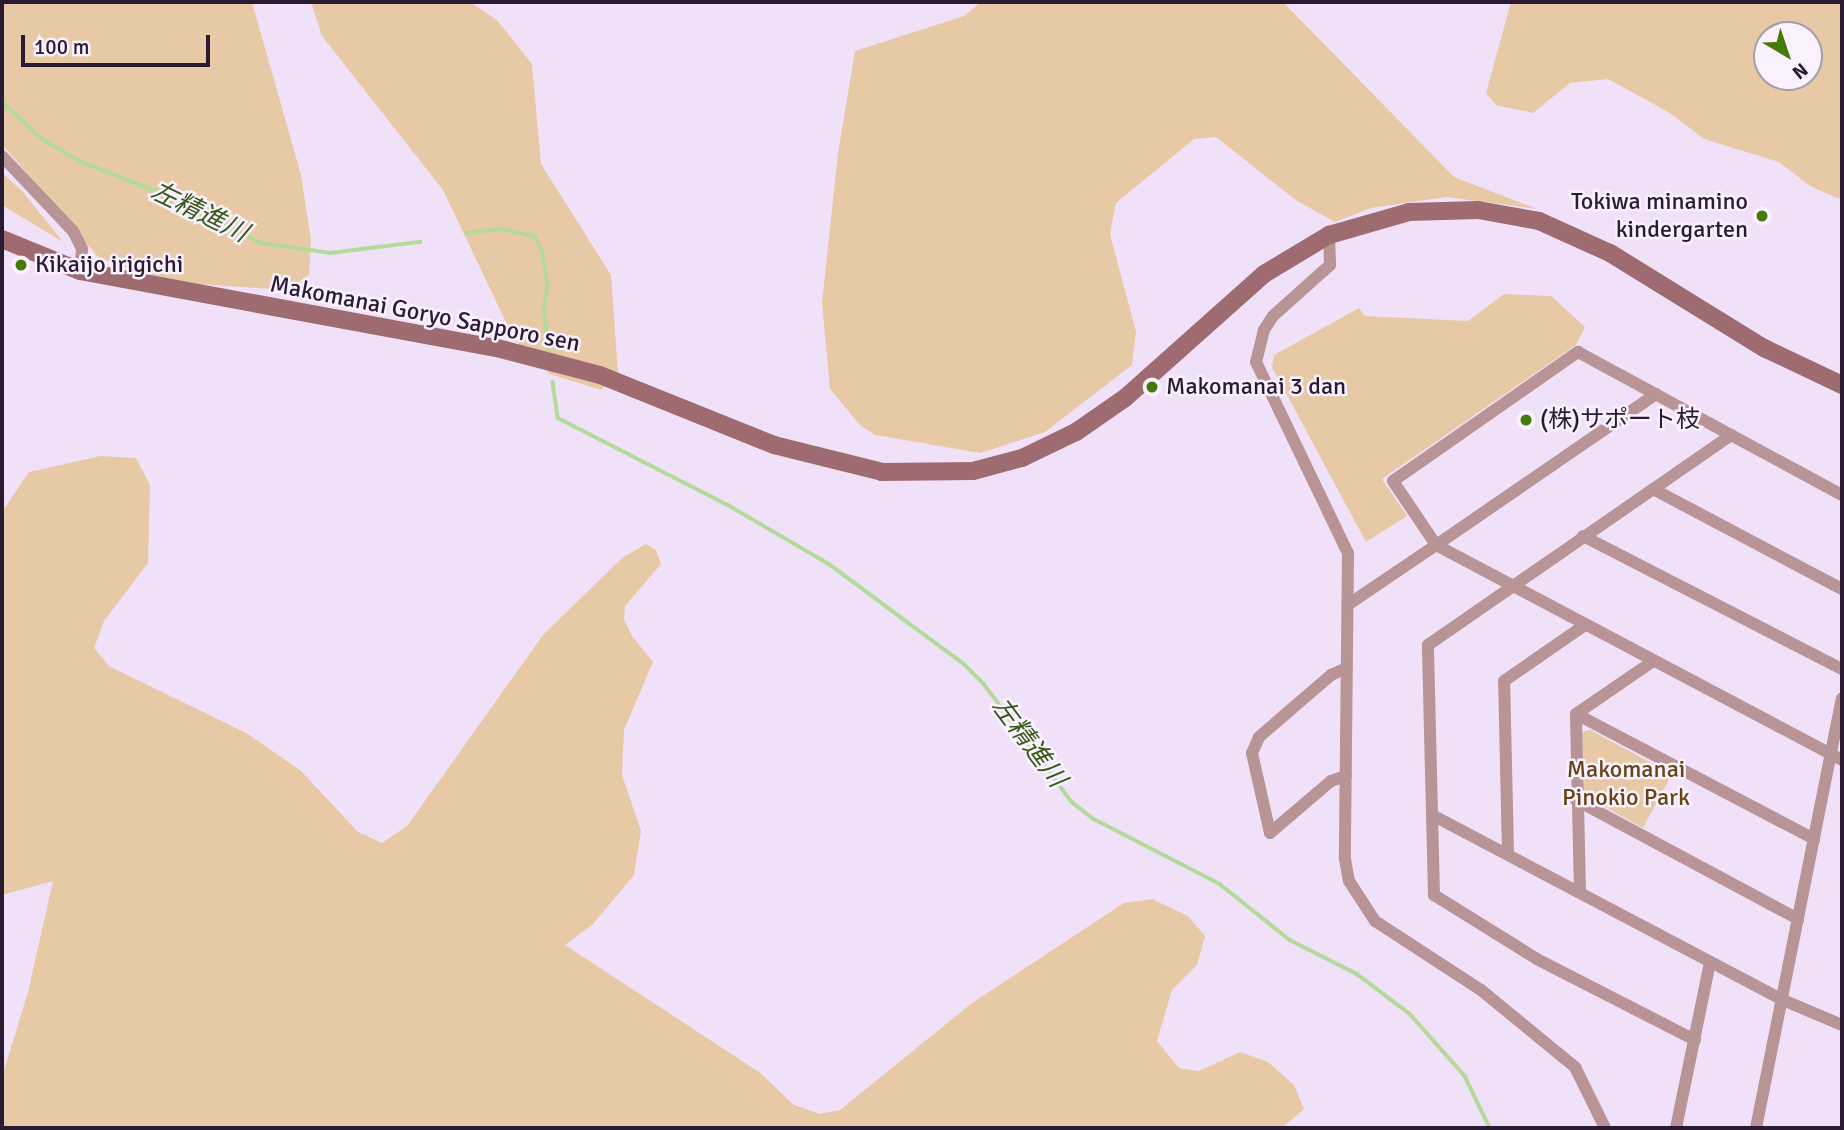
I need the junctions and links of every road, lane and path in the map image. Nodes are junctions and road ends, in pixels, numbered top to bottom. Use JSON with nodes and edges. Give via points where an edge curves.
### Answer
{"nodes":[{"id":1,"x":2,"y":156,"type":"edge"},
{"id":2,"x":1329,"y":235,"type":"junction"},
{"id":3,"x":2,"y":239,"type":"edge"},
{"id":4,"x":80,"y":271,"type":"junction"},
{"id":5,"x":1842,"y":385,"type":"edge"},
{"id":6,"x":1656,"y":394,"type":"junction"},
{"id":7,"x":1731,"y":435,"type":"junction"},
{"id":8,"x":1653,"y":489,"type":"junction"},
{"id":9,"x":1842,"y":495,"type":"edge"},
{"id":10,"x":1583,"y":536,"type":"junction"},
{"id":11,"x":1436,"y":545,"type":"junction"},
{"id":12,"x":1513,"y":584,"type":"junction"},
{"id":13,"x":1842,"y":589,"type":"edge"},
{"id":14,"x":1349,"y":604,"type":"junction"},
{"id":15,"x":1585,"y":625,"type":"junction"},
{"id":16,"x":1653,"y":660,"type":"junction"},
{"id":17,"x":1347,"y":668,"type":"junction"},
{"id":18,"x":1842,"y":669,"type":"edge"},
{"id":19,"x":1842,"y":699,"type":"edge"},
{"id":20,"x":1576,"y":714,"type":"junction"},
{"id":21,"x":1830,"y":754,"type":"junction"},
{"id":22,"x":1842,"y":760,"type":"edge"},
{"id":23,"x":1346,"y":775,"type":"junction"},
{"id":24,"x":1576,"y":800,"type":"junction"},
{"id":25,"x":1434,"y":816,"type":"junction"},
{"id":26,"x":1814,"y":839,"type":"junction"},
{"id":27,"x":1508,"y":853,"type":"junction"},
{"id":28,"x":1580,"y":892,"type":"junction"},
{"id":29,"x":1798,"y":919,"type":"junction"},
{"id":30,"x":1710,"y":962,"type":"junction"},
{"id":31,"x":1783,"y":1000,"type":"junction"},
{"id":32,"x":1842,"y":1025,"type":"edge"},
{"id":33,"x":1695,"y":1040,"type":"junction"},
{"id":34,"x":1605,"y":1128,"type":"edge"},
{"id":35,"x":1676,"y":1128,"type":"edge"},
{"id":36,"x":1756,"y":1128,"type":"edge"}],
"edges":[{"from":1,"to":4,"type":"street","via":[[73,231],[82,249]]},
{"from":2,"to":4,"type":"main road","name":"Makomanai Goryo Sapporo sen","via":[[1264,274],[1125,398],[1076,432],[1021,458],[973,471],[932,475],[882,472],[786,448],[600,374],[497,348]]},
{"from":2,"to":5,"type":"main road","name":"Makomanai Goryo Sapporo sen","via":[[1369,221],[1443,209],[1539,221],[1611,253],[1764,348]]},
{"from":2,"to":14,"type":"street","via":[[1330,265],[1273,316],[1264,330],[1256,362],[1348,553]]},
{"from":3,"to":4,"type":"main road","name":"Makomanai Goryo Sapporo sen"},
{"from":6,"to":7,"type":"street"},
{"from":6,"to":11,"type":"street"},
{"from":6,"to":11,"type":"street","via":[[1578,352],[1393,481]]},
{"from":7,"to":8,"type":"street"},
{"from":7,"to":9,"type":"street"},
{"from":8,"to":10,"type":"street"},
{"from":8,"to":13,"type":"street"},
{"from":10,"to":12,"type":"street"},
{"from":10,"to":18,"type":"street"},
{"from":11,"to":12,"type":"street"},
{"from":11,"to":14,"type":"street"},
{"from":12,"to":15,"type":"street"},
{"from":12,"to":25,"type":"street","via":[[1429,645]]},
{"from":14,"to":17,"type":"street"},
{"from":15,"to":16,"type":"street"},
{"from":15,"to":27,"type":"street","via":[[1504,681]]},
{"from":16,"to":20,"type":"street"},
{"from":16,"to":21,"type":"street"},
{"from":17,"to":23,"type":"street"},
{"from":17,"to":23,"type":"street","via":[[1331,675],[1258,737],[1252,753],[1270,832]]},
{"from":19,"to":21,"type":"street"},
{"from":20,"to":24,"type":"street"},
{"from":20,"to":26,"type":"street"},
{"from":21,"to":22,"type":"street"},
{"from":21,"to":26,"type":"street"},
{"from":23,"to":34,"type":"street","via":[[1345,859],[1356,897],[1375,921],[1481,990],[1555,1047],[1575,1067]]},
{"from":24,"to":28,"type":"street"},
{"from":24,"to":29,"type":"street"},
{"from":25,"to":27,"type":"street"},
{"from":25,"to":33,"type":"street","via":[[1434,895],[1537,959]]},
{"from":26,"to":29,"type":"street"},
{"from":27,"to":28,"type":"street"},
{"from":28,"to":30,"type":"street"},
{"from":29,"to":31,"type":"street"},
{"from":30,"to":31,"type":"street"},
{"from":30,"to":33,"type":"street"},
{"from":31,"to":32,"type":"street"},
{"from":31,"to":36,"type":"street"},
{"from":33,"to":35,"type":"street"}]}
